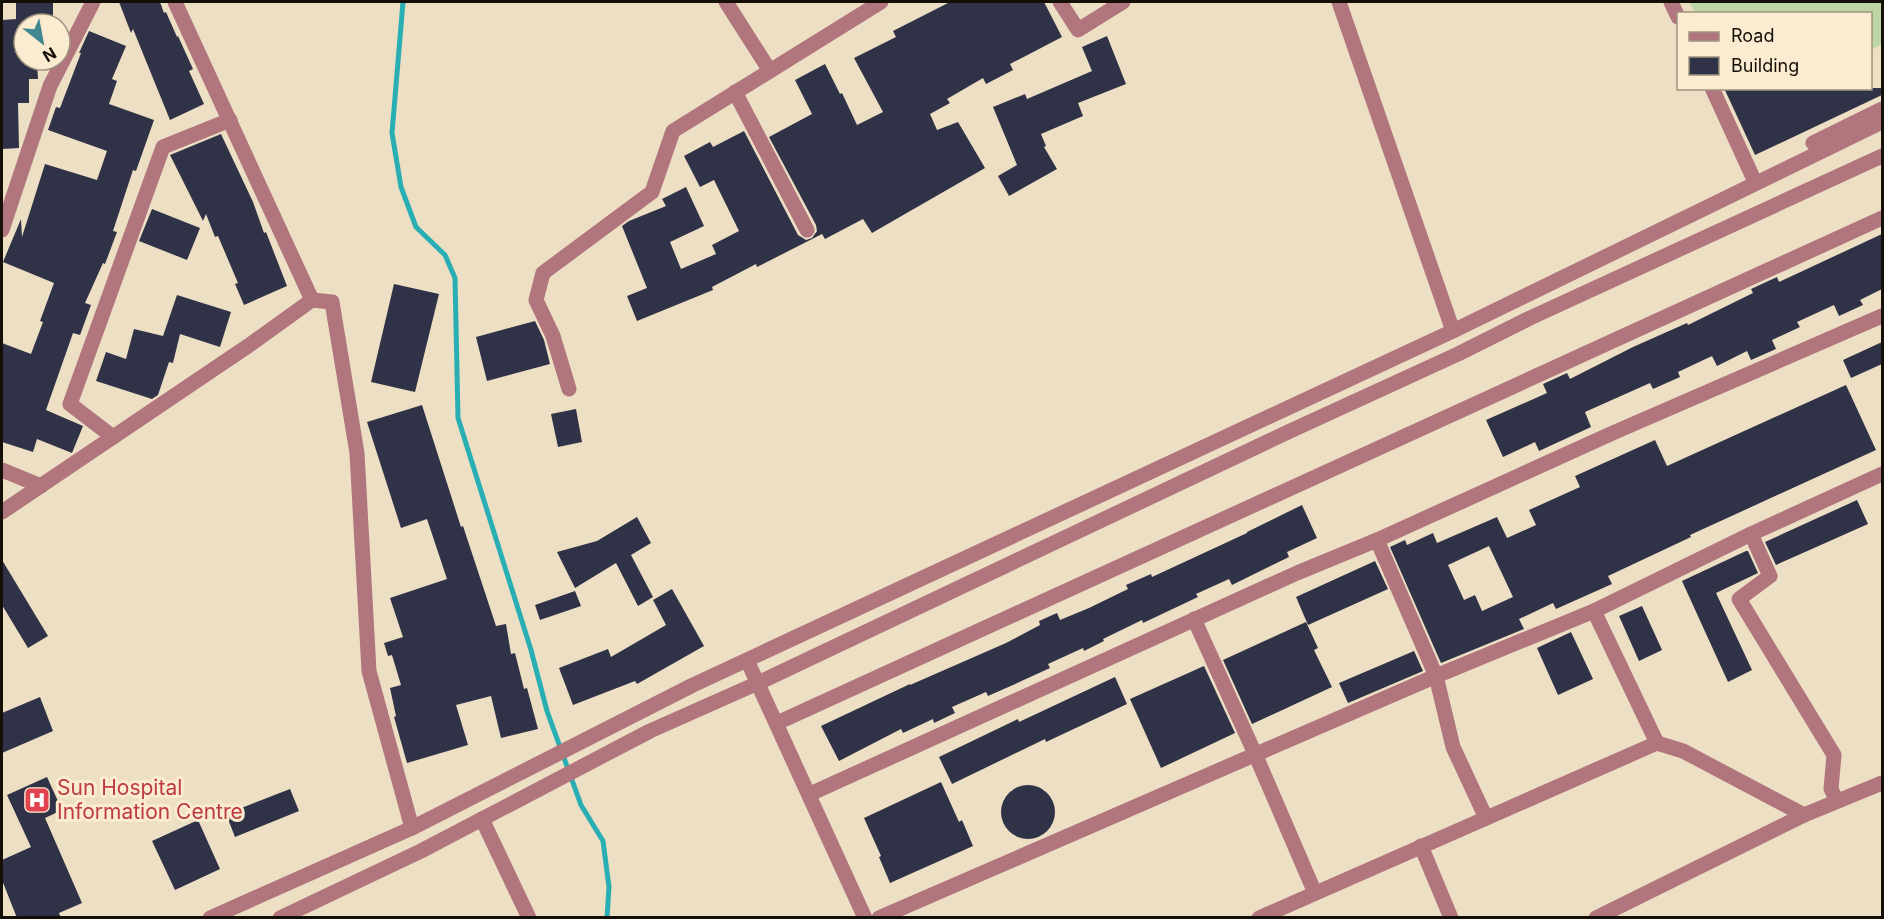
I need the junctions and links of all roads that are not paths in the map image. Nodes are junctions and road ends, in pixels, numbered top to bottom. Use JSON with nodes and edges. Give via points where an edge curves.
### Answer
{"nodes":[{"id":1,"x":93,"y":2,"type":"edge"},
{"id":2,"x":176,"y":2,"type":"edge"},
{"id":3,"x":726,"y":2,"type":"edge"},
{"id":4,"x":881,"y":2,"type":"edge"},
{"id":5,"x":1060,"y":2,"type":"edge"},
{"id":6,"x":1123,"y":2,"type":"edge"},
{"id":7,"x":1339,"y":2,"type":"edge"},
{"id":8,"x":770,"y":71,"type":"junction"},
{"id":9,"x":1713,"y":90,"type":"edge"},
{"id":10,"x":735,"y":92,"type":"junction"},
{"id":11,"x":1882,"y":109,"type":"edge"},
{"id":12,"x":230,"y":120,"type":"junction"},
{"id":13,"x":1882,"y":122,"type":"edge"},
{"id":14,"x":1882,"y":156,"type":"edge"},
{"id":15,"x":1754,"y":177,"type":"junction"},
{"id":16,"x":1882,"y":218,"type":"edge"},
{"id":17,"x":807,"y":230,"type":"dead end"},
{"id":18,"x":2,"y":231,"type":"edge"},
{"id":19,"x":312,"y":300,"type":"junction"},
{"id":20,"x":1882,"y":316,"type":"edge"},
{"id":21,"x":1454,"y":330,"type":"junction"},
{"id":22,"x":569,"y":389,"type":"dead end"},
{"id":23,"x":113,"y":437,"type":"junction"},
{"id":24,"x":2,"y":470,"type":"edge"},
{"id":25,"x":1882,"y":474,"type":"edge"},
{"id":26,"x":41,"y":486,"type":"junction"},
{"id":27,"x":2,"y":512,"type":"edge"},
{"id":28,"x":1751,"y":534,"type":"junction"},
{"id":29,"x":1377,"y":540,"type":"junction"},
{"id":30,"x":1594,"y":611,"type":"junction"},
{"id":31,"x":1194,"y":619,"type":"junction"},
{"id":32,"x":747,"y":660,"type":"junction"},
{"id":33,"x":1436,"y":676,"type":"junction"},
{"id":34,"x":758,"y":683,"type":"junction"},
{"id":35,"x":777,"y":723,"type":"junction"},
{"id":36,"x":1657,"y":743,"type":"junction"},
{"id":37,"x":1257,"y":756,"type":"junction"},
{"id":38,"x":1882,"y":783,"type":"edge"},
{"id":39,"x":810,"y":794,"type":"junction"},
{"id":40,"x":1837,"y":801,"type":"junction"},
{"id":41,"x":1804,"y":815,"type":"junction"},
{"id":42,"x":1486,"y":818,"type":"junction"},
{"id":43,"x":482,"y":819,"type":"junction"},
{"id":44,"x":412,"y":828,"type":"junction"},
{"id":45,"x":1421,"y":846,"type":"junction"},
{"id":46,"x":1315,"y":893,"type":"junction"},
{"id":47,"x":210,"y":918,"type":"edge"},
{"id":48,"x":280,"y":918,"type":"edge"},
{"id":49,"x":529,"y":918,"type":"edge"},
{"id":50,"x":865,"y":918,"type":"edge"},
{"id":51,"x":879,"y":918,"type":"edge"},
{"id":52,"x":1259,"y":918,"type":"edge"},
{"id":53,"x":1451,"y":918,"type":"edge"},
{"id":54,"x":1596,"y":918,"type":"edge"}],
"edges":[{"from":1,"to":18,"type":"street","via":[[50,86]]},
{"from":2,"to":12,"type":"street"},
{"from":3,"to":8,"type":"street"},
{"from":4,"to":8,"type":"street"},
{"from":5,"to":6,"type":"street","via":[[1078,30]]},
{"from":7,"to":21,"type":"street"},
{"from":8,"to":10,"type":"street"},
{"from":9,"to":15,"type":"street"},
{"from":10,"to":17,"type":"street"},
{"from":10,"to":22,"type":"street","via":[[673,131],[652,192],[543,273],[536,300],[553,336]]},
{"from":11,"to":15,"type":"street"},
{"from":12,"to":19,"type":"street"},
{"from":12,"to":23,"type":"street","via":[[163,147],[70,404]]},
{"from":13,"to":15,"type":"street"},
{"from":14,"to":34,"type":"street"},
{"from":15,"to":21,"type":"street"},
{"from":16,"to":35,"type":"street"},
{"from":19,"to":23,"type":"street"},
{"from":19,"to":44,"type":"street","via":[[332,302],[357,453],[369,671]]},
{"from":20,"to":29,"type":"street"},
{"from":21,"to":32,"type":"street"},
{"from":23,"to":26,"type":"street"},
{"from":24,"to":26,"type":"street"},
{"from":25,"to":28,"type":"street"},
{"from":26,"to":27,"type":"street"},
{"from":28,"to":30,"type":"street"},
{"from":28,"to":40,"type":"street","via":[[1770,576],[1739,599],[1834,755],[1831,789]]},
{"from":29,"to":31,"type":"street"},
{"from":29,"to":33,"type":"street"},
{"from":30,"to":33,"type":"street"},
{"from":30,"to":36,"type":"street"},
{"from":31,"to":37,"type":"street"},
{"from":31,"to":39,"type":"street"},
{"from":32,"to":34,"type":"street"},
{"from":32,"to":44,"type":"street"},
{"from":33,"to":37,"type":"street"},
{"from":33,"to":42,"type":"street","via":[[1452,747]]},
{"from":34,"to":35,"type":"street"},
{"from":34,"to":43,"type":"street","via":[[650,731]]},
{"from":35,"to":39,"type":"street"},
{"from":36,"to":41,"type":"street","via":[[1683,751]]},
{"from":36,"to":42,"type":"street"},
{"from":37,"to":46,"type":"street"},
{"from":37,"to":51,"type":"street"},
{"from":38,"to":40,"type":"street"},
{"from":39,"to":50,"type":"street"},
{"from":40,"to":41,"type":"street"},
{"from":41,"to":54,"type":"street"},
{"from":42,"to":45,"type":"street"},
{"from":43,"to":48,"type":"street"},
{"from":43,"to":49,"type":"street"},
{"from":44,"to":47,"type":"street"},
{"from":45,"to":46,"type":"street"},
{"from":45,"to":53,"type":"street"},
{"from":46,"to":52,"type":"street"}]}
